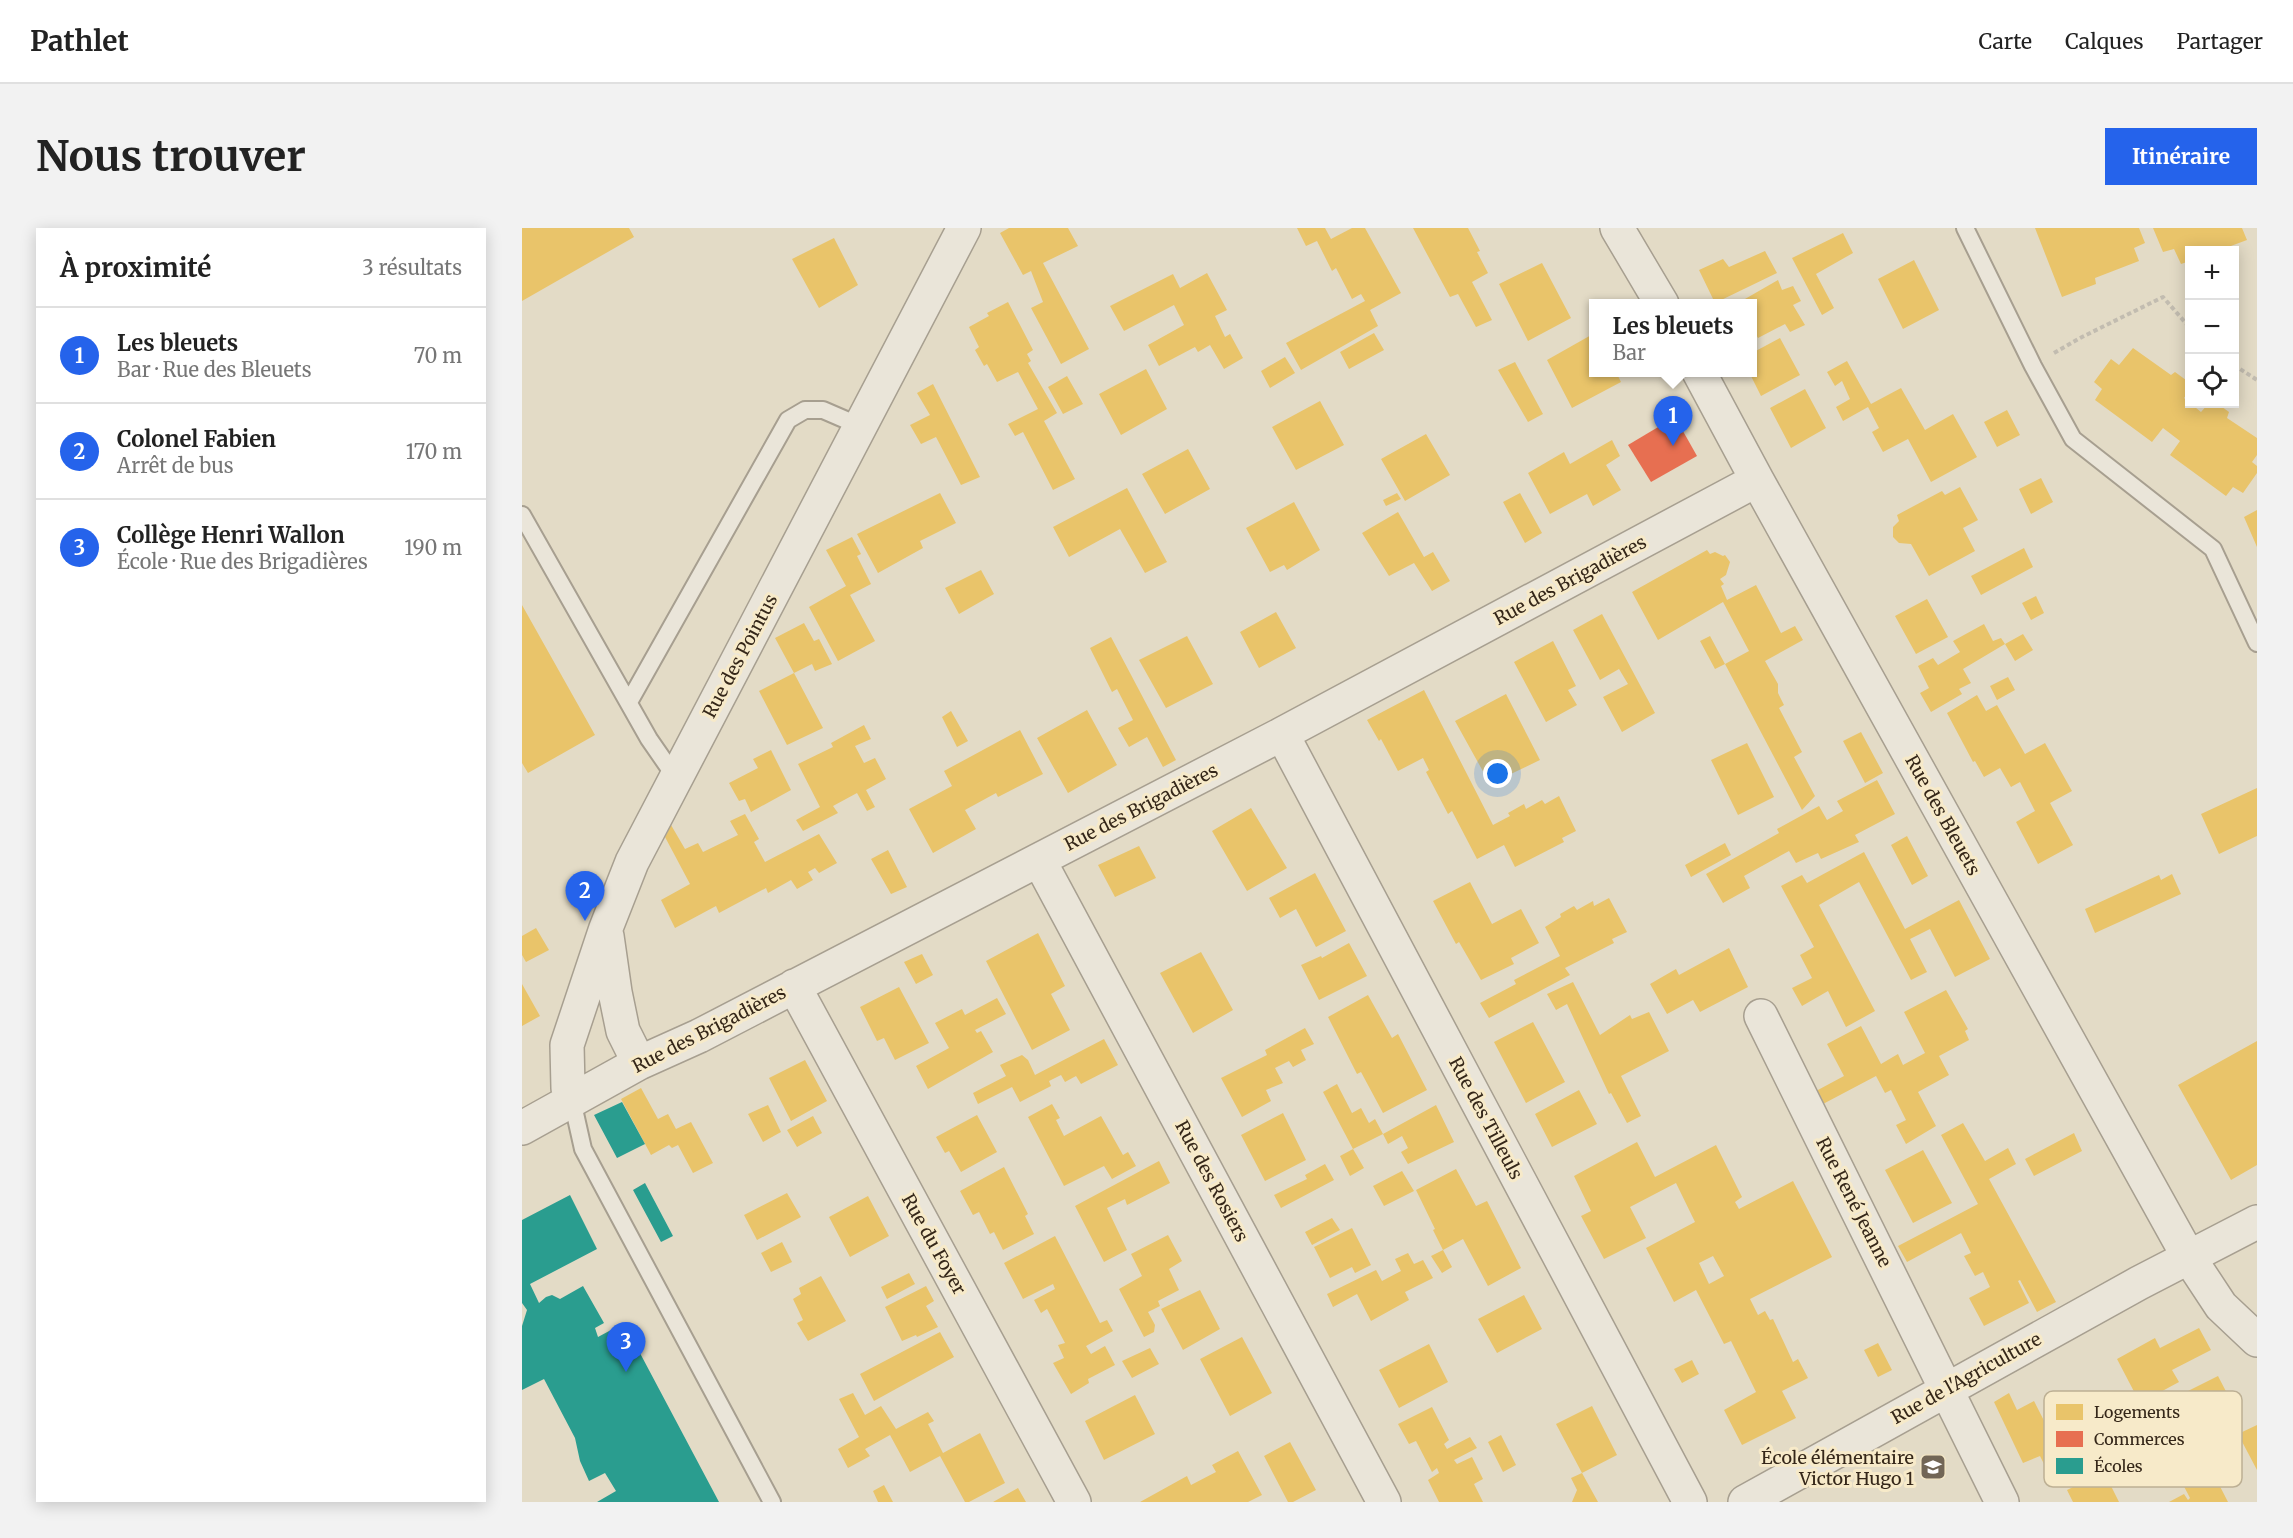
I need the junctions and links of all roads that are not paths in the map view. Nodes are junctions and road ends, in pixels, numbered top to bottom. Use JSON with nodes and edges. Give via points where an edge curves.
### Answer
{"nodes":[{"id":1,"x":964,"y":228,"type":"edge"},
{"id":2,"x":1617,"y":228,"type":"edge"},
{"id":3,"x":1965,"y":228,"type":"edge"},
{"id":4,"x":1660,"y":299,"type":"edge"},
{"id":5,"x":1702,"y":377,"type":"edge"},
{"id":6,"x":860,"y":426,"type":"junction"},
{"id":7,"x":1756,"y":480,"type":"junction"},
{"id":8,"x":522,"y":515,"type":"edge"},
{"id":9,"x":2257,"y":643,"type":"edge"},
{"id":10,"x":629,"y":702,"type":"junction"},
{"id":11,"x":1282,"y":734,"type":"junction"},
{"id":12,"x":676,"y":778,"type":"junction"},
{"id":13,"x":1039,"y":860,"type":"junction"},
{"id":14,"x":606,"y":928,"type":"junction"},
{"id":15,"x":794,"y":986,"type":"junction"},
{"id":16,"x":1761,"y":1016,"type":"dead end"},
{"id":17,"x":639,"y":1063,"type":"junction"},
{"id":18,"x":572,"y":1100,"type":"junction"},
{"id":19,"x":522,"y":1128,"type":"edge"},
{"id":20,"x":2257,"y":1222,"type":"edge"},
{"id":21,"x":2188,"y":1256,"type":"junction"},
{"id":22,"x":2257,"y":1340,"type":"edge"},
{"id":23,"x":1947,"y":1388,"type":"junction"},
{"id":24,"x":772,"y":1502,"type":"edge"},
{"id":25,"x":1074,"y":1502,"type":"edge"},
{"id":26,"x":1384,"y":1502,"type":"edge"},
{"id":27,"x":1690,"y":1502,"type":"edge"},
{"id":28,"x":1745,"y":1502,"type":"edge"},
{"id":29,"x":2002,"y":1502,"type":"edge"}],
"edges":[{"from":1,"to":6,"type":"street","name":"Rue des Pointus"},
{"from":2,"to":4,"type":"street"},
{"from":3,"to":9,"type":"lane","via":[[2073,439],[2212,549]]},
{"from":5,"to":7,"type":"street","name":"Rue des Bleuets"},
{"from":6,"to":10,"type":"lane","via":[[823,410],[805,410],[788,420]]},
{"from":6,"to":12,"type":"street","name":"Rue des Pointus"},
{"from":7,"to":11,"type":"street","name":"Rue des Brigadières"},
{"from":7,"to":21,"type":"street","name":"Rue des Bleuets"},
{"from":8,"to":10,"type":"lane"},
{"from":10,"to":12,"type":"lane"},
{"from":11,"to":13,"type":"street","name":"Rue des Brigadières"},
{"from":11,"to":27,"type":"street","name":"Rue des Tilleuls"},
{"from":12,"to":14,"type":"street","name":"Rue des Pointus","via":[[632,862]]},
{"from":13,"to":15,"type":"street","name":"Rue des Brigadières"},
{"from":13,"to":26,"type":"street","name":"Rue des Rosiers"},
{"from":14,"to":17,"type":"street","via":[[623,1031]]},
{"from":14,"to":18,"type":"street","name":"Rue des Pointus","via":[[567,1045]]},
{"from":15,"to":17,"type":"street","name":"Rue des Brigadières"},
{"from":15,"to":25,"type":"street","name":"Rue du Foyer"},
{"from":16,"to":23,"type":"street","name":"Rue René Jeanne"},
{"from":17,"to":18,"type":"street","name":"Rue des Brigadières"},
{"from":18,"to":19,"type":"street","name":"Rue des Brigadières"},
{"from":18,"to":24,"type":"lane","via":[[583,1149]]},
{"from":20,"to":21,"type":"street","name":"Rue de l'Agriculture"},
{"from":21,"to":22,"type":"street","name":"Rue des Bleuets","via":[[2221,1306]]},
{"from":21,"to":23,"type":"street","name":"Rue de l'Agriculture"},
{"from":23,"to":28,"type":"street","name":"Rue de l'Agriculture"},
{"from":23,"to":29,"type":"street","name":"Rue René Jeanne"}]}
